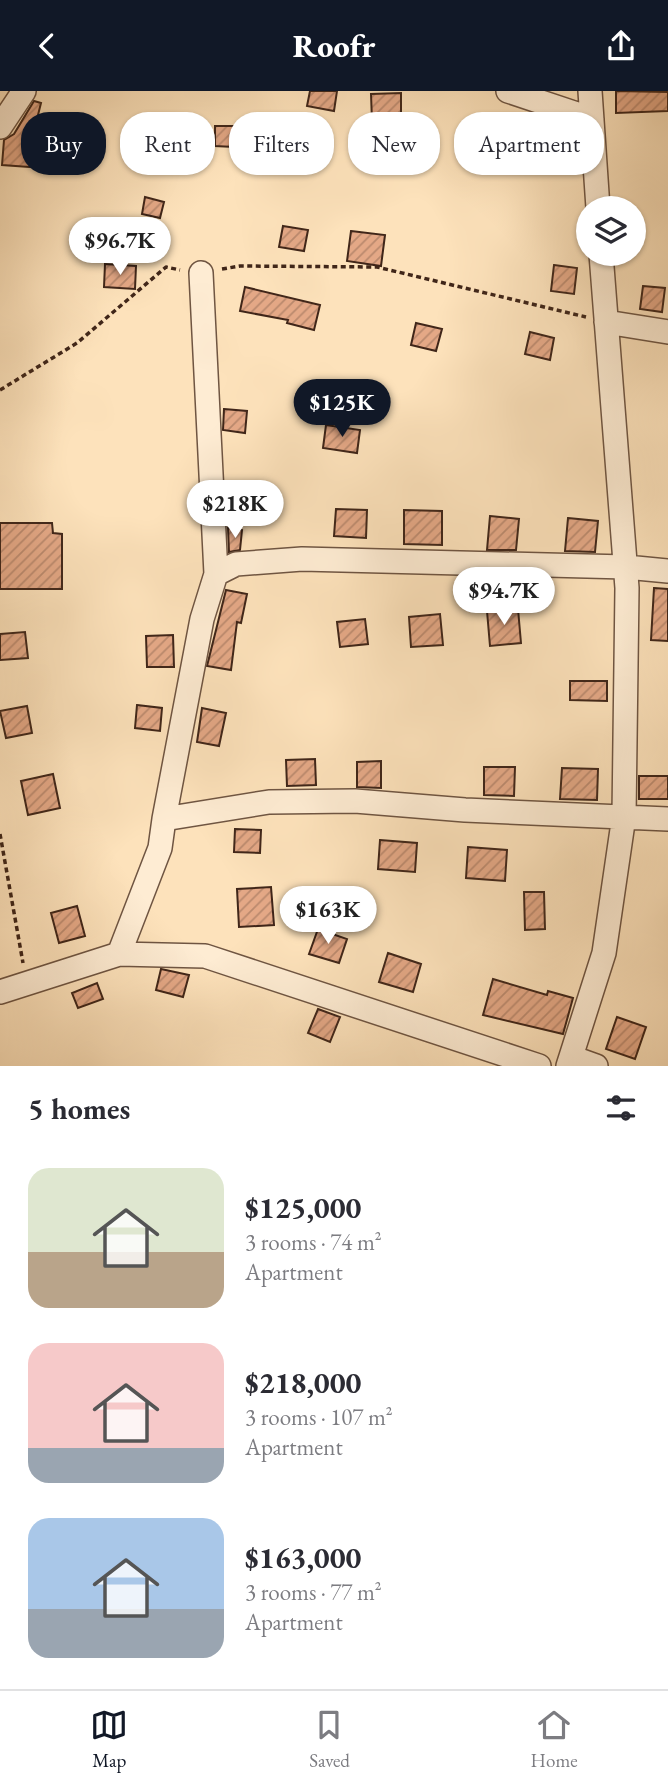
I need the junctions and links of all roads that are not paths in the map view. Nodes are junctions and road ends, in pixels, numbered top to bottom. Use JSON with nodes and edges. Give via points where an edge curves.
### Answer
{"nodes":[{"id":1,"x":24,"y":91,"type":"edge"},
{"id":2,"x":508,"y":91,"type":"edge"},
{"id":3,"x":590,"y":91,"type":"edge"},
{"id":4,"x":571,"y":112,"type":"edge"},
{"id":5,"x":592,"y":112,"type":"edge"},
{"id":6,"x":0,"y":127,"type":"edge"},
{"id":7,"x":596,"y":175,"type":"edge"},
{"id":8,"x":597,"y":196,"type":"edge"},
{"id":9,"x":602,"y":266,"type":"edge"},
{"id":10,"x":201,"y":273,"type":"road end"},
{"id":11,"x":606,"y":322,"type":"junction"},
{"id":12,"x":668,"y":332,"type":"edge"},
{"id":13,"x":626,"y":567,"type":"junction"},
{"id":14,"x":668,"y":571,"type":"edge"},
{"id":15,"x":216,"y":574,"type":"junction"},
{"id":16,"x":624,"y":815,"type":"junction"},
{"id":17,"x":164,"y":819,"type":"junction"},
{"id":18,"x":668,"y":819,"type":"edge"},
{"id":19,"x":119,"y":954,"type":"junction"},
{"id":20,"x":0,"y":992,"type":"edge"},
{"id":21,"x":569,"y":1061,"type":"edge"},
{"id":22,"x":539,"y":1066,"type":"edge"},
{"id":23,"x":596,"y":1066,"type":"edge"}],
"edges":[{"from":1,"to":6,"type":"street"},
{"from":2,"to":4,"type":"street"},
{"from":3,"to":5,"type":"street"},
{"from":7,"to":8,"type":"street"},
{"from":9,"to":11,"type":"street"},
{"from":10,"to":15,"type":"street"},
{"from":11,"to":12,"type":"street"},
{"from":11,"to":13,"type":"street"},
{"from":13,"to":14,"type":"street"},
{"from":13,"to":15,"type":"street","via":[[302,559],[236,564]]},
{"from":13,"to":16,"type":"street"},
{"from":15,"to":17,"type":"street","via":[[202,619]]},
{"from":16,"to":17,"type":"street","via":[[355,801],[269,802]]},
{"from":16,"to":18,"type":"street"},
{"from":16,"to":21,"type":"street","via":[[604,954]]},
{"from":17,"to":19,"type":"street","via":[[160,848]]},
{"from":19,"to":20,"type":"street"},
{"from":19,"to":22,"type":"street","via":[[205,956]]},
{"from":21,"to":23,"type":"street"}]}
